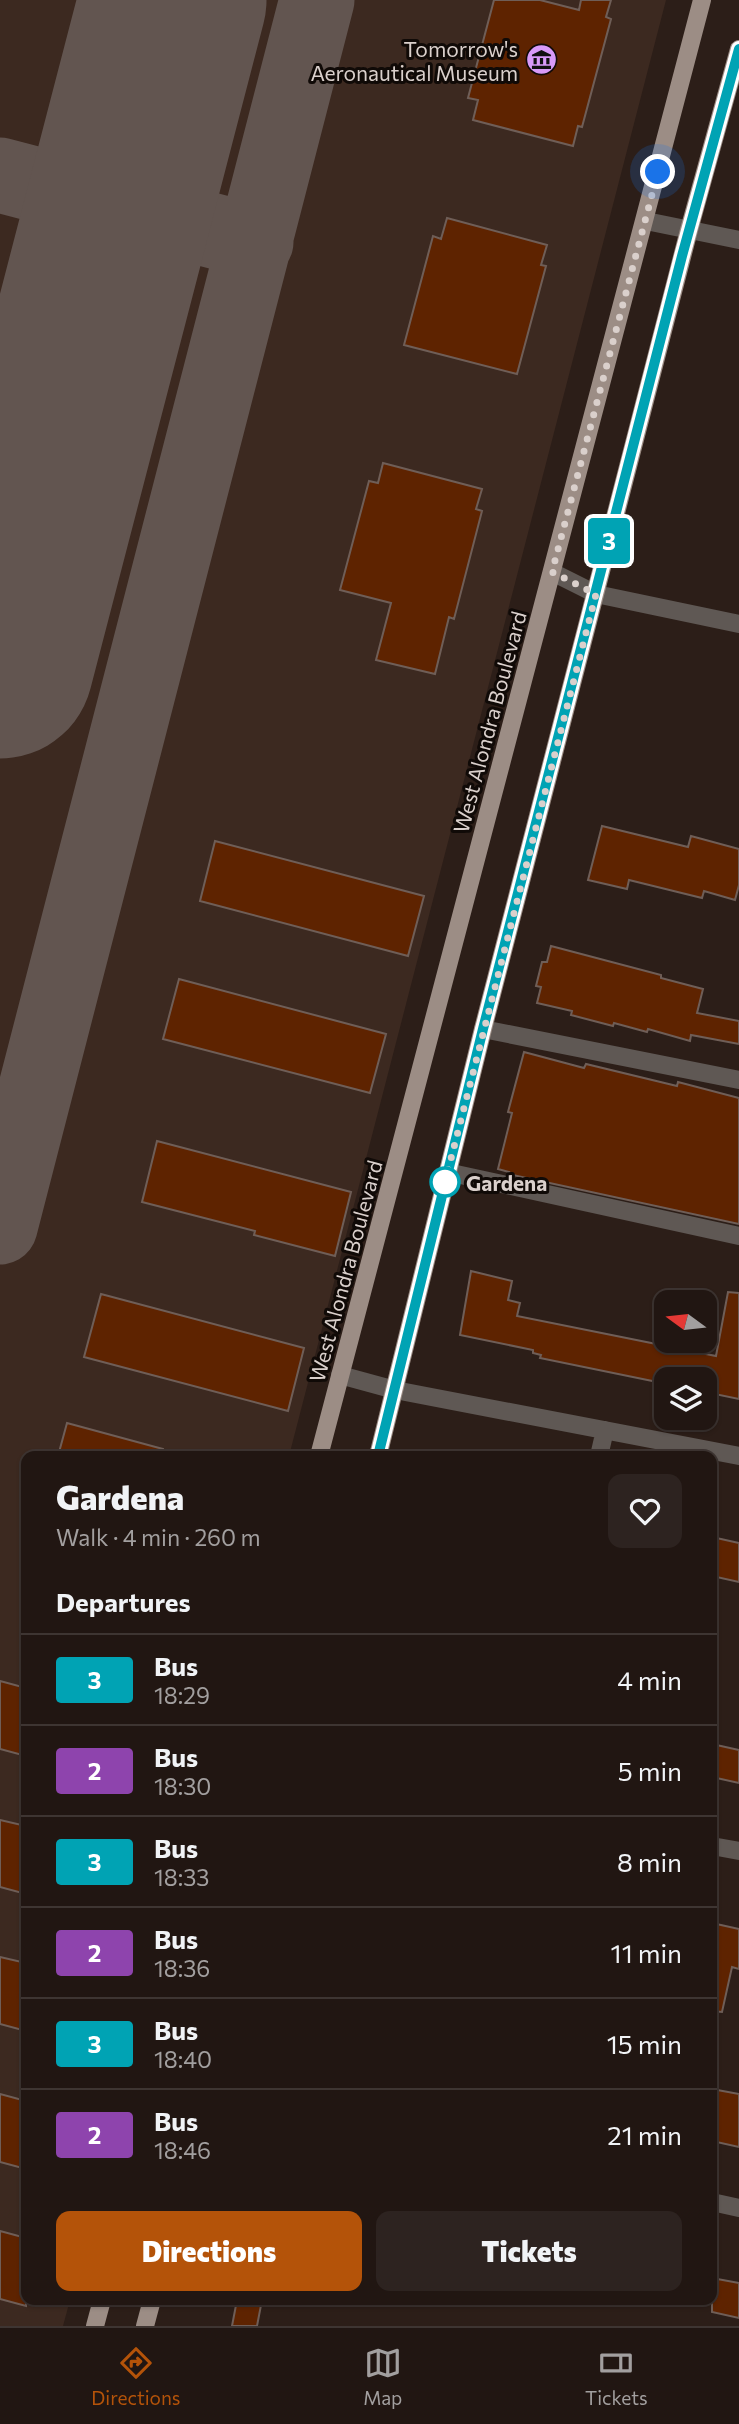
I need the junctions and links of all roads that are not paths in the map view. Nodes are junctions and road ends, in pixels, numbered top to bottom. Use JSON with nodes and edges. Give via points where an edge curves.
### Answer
{"nodes":[{"id":1,"x":702,"y":0,"type":"edge"},
{"id":2,"x":739,"y":49,"type":"edge"},
{"id":3,"x":646,"y":221,"type":"junction"},
{"id":4,"x":689,"y":230,"type":"junction"},
{"id":5,"x":739,"y":240,"type":"edge"},
{"id":6,"x":552,"y":572,"type":"junction"},
{"id":7,"x":596,"y":594,"type":"junction"},
{"id":8,"x":739,"y":624,"type":"edge"},
{"id":9,"x":483,"y":1029,"type":"junction"},
{"id":10,"x":739,"y":1080,"type":"edge"},
{"id":11,"x":447,"y":1172,"type":"junction"},
{"id":12,"x":739,"y":1236,"type":"edge"},
{"id":13,"x":340,"y":1375,"type":"junction"},
{"id":14,"x":395,"y":1390,"type":"junction"},
{"id":15,"x":605,"y":1430,"type":"junction"},
{"id":16,"x":320,"y":1451,"type":"edge"},
{"id":17,"x":378,"y":1451,"type":"edge"},
{"id":18,"x":600,"y":1451,"type":"edge"},
{"id":19,"x":713,"y":1451,"type":"edge"},
{"id":20,"x":717,"y":1452,"type":"edge"},
{"id":21,"x":739,"y":1456,"type":"edge"},
{"id":22,"x":717,"y":1847,"type":"edge"},
{"id":23,"x":739,"y":1851,"type":"edge"},
{"id":24,"x":717,"y":2203,"type":"edge"},
{"id":25,"x":739,"y":2208,"type":"edge"},
{"id":26,"x":101,"y":2305,"type":"edge"},
{"id":27,"x":151,"y":2305,"type":"edge"},
{"id":28,"x":95,"y":2326,"type":"edge"},
{"id":29,"x":145,"y":2326,"type":"edge"}],
"edges":[{"from":1,"to":3,"type":"main road","name":"West Alondra Boulevard"},
{"from":2,"to":4,"type":"main road"},
{"from":3,"to":4,"type":"street"},
{"from":3,"to":6,"type":"main road","name":"West Alondra Boulevard"},
{"from":4,"to":5,"type":"street"},
{"from":4,"to":7,"type":"main road"},
{"from":6,"to":7,"type":"street"},
{"from":6,"to":13,"type":"main road","name":"West Alondra Boulevard"},
{"from":7,"to":8,"type":"street"},
{"from":7,"to":9,"type":"main road"},
{"from":9,"to":10,"type":"street"},
{"from":9,"to":11,"type":"main road"},
{"from":11,"to":12,"type":"street"},
{"from":11,"to":14,"type":"main road"},
{"from":13,"to":14,"type":"street"},
{"from":13,"to":16,"type":"main road","name":"West Alondra Boulevard"},
{"from":14,"to":15,"type":"street"},
{"from":14,"to":17,"type":"main road"},
{"from":15,"to":18,"type":"street"},
{"from":15,"to":19,"type":"street"},
{"from":20,"to":21,"type":"street"},
{"from":22,"to":23,"type":"street"},
{"from":24,"to":25,"type":"street"},
{"from":26,"to":28,"type":"main road"},
{"from":27,"to":29,"type":"main road"}]}
